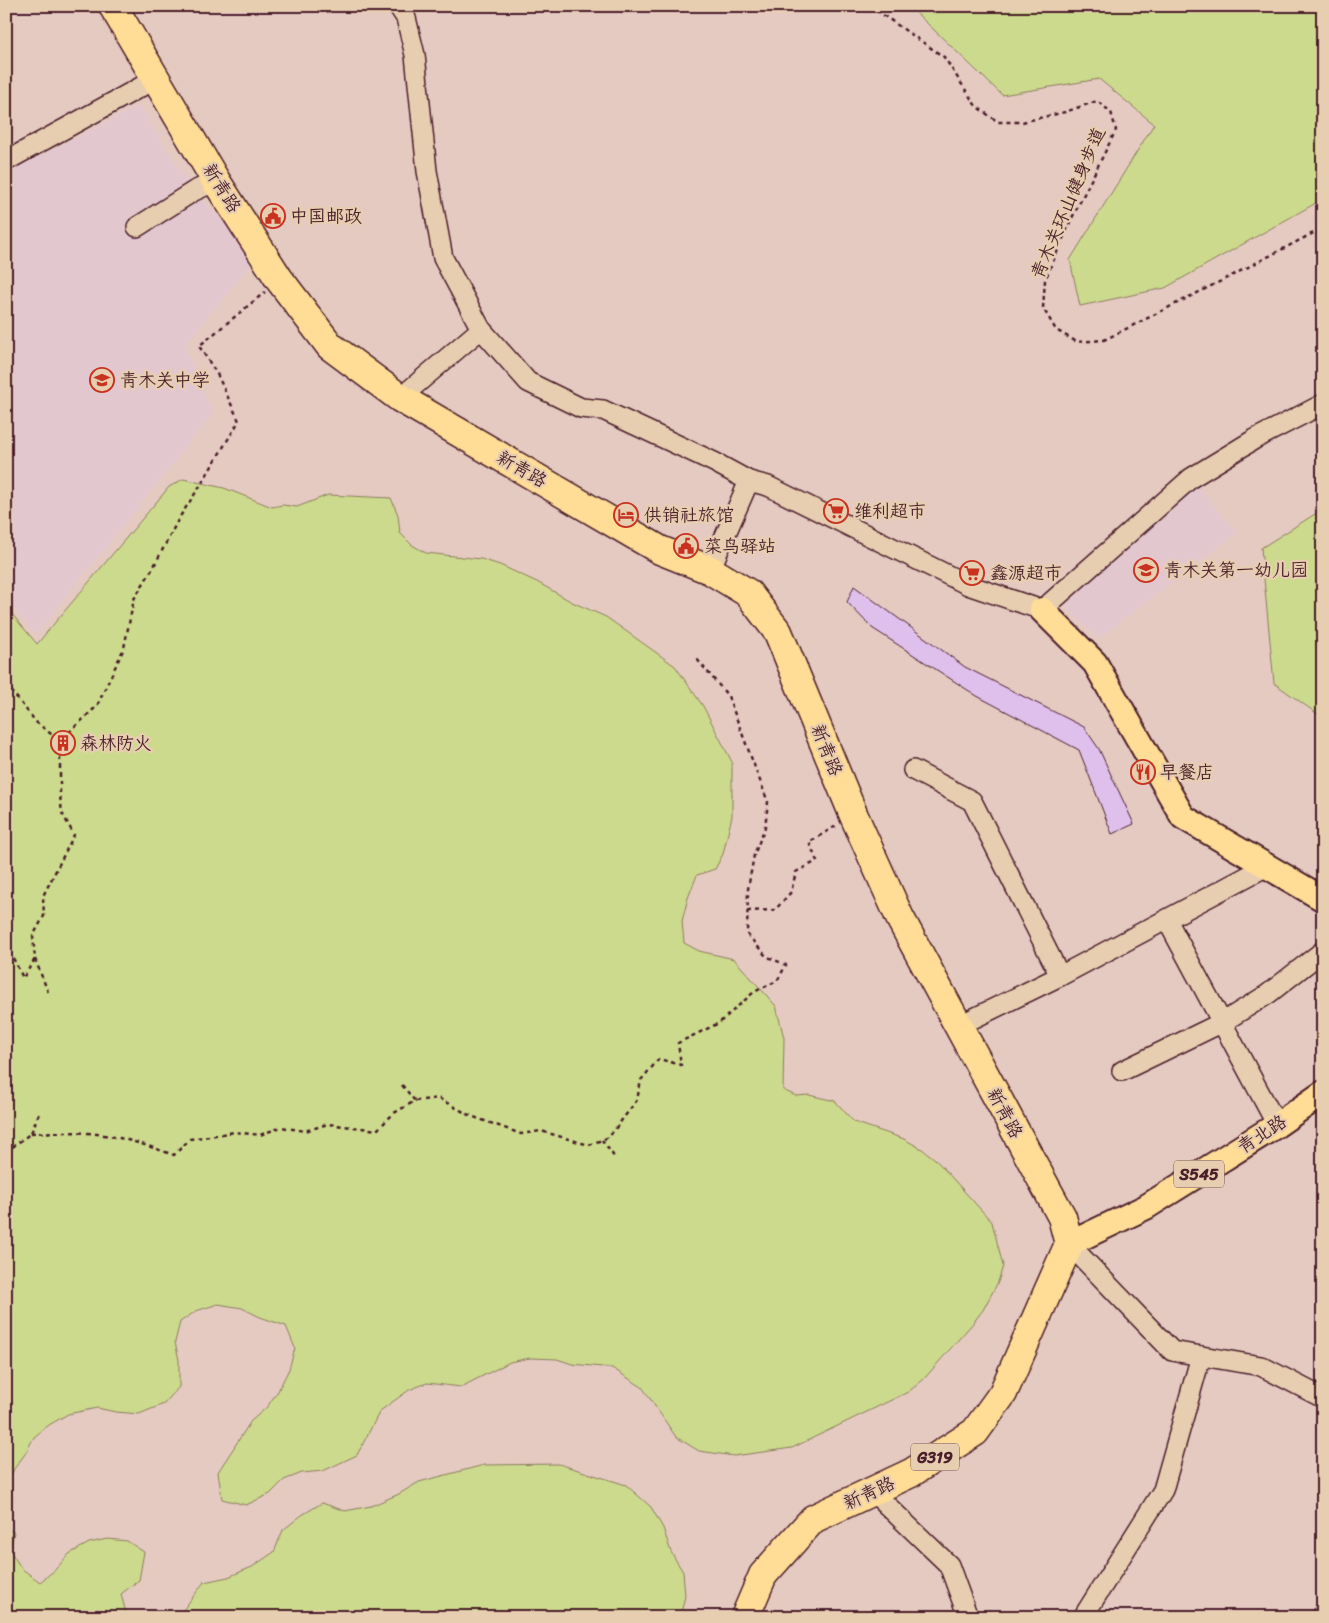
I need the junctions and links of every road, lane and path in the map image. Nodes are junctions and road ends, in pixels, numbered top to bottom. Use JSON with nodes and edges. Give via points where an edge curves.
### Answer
{"nodes":[{"id":1,"x":113,"y":6,"type":"edge"},
{"id":2,"x":398,"y":6,"type":"edge"},
{"id":3,"x":870,"y":6,"type":"edge"},
{"id":4,"x":157,"y":78,"type":"junction"},
{"id":5,"x":6,"y":161,"type":"edge"},
{"id":6,"x":216,"y":181,"type":"junction"},
{"id":7,"x":137,"y":227,"type":"dead end"},
{"id":8,"x":1323,"y":228,"type":"edge"},
{"id":9,"x":279,"y":279,"type":"junction"},
{"id":10,"x":482,"y":329,"type":"junction"},
{"id":11,"x":400,"y":398,"type":"junction"},
{"id":12,"x":1323,"y":404,"type":"edge"},
{"id":13,"x":749,"y":481,"type":"junction"},
{"id":14,"x":710,"y":570,"type":"junction"},
{"id":15,"x":1042,"y":610,"type":"junction"},
{"id":16,"x":696,"y":658,"type":"dead end"},
{"id":17,"x":6,"y":684,"type":"edge"},
{"id":18,"x":60,"y":741,"type":"junction"},
{"id":19,"x":913,"y":770,"type":"dead end"},
{"id":20,"x":854,"y":816,"type":"junction"},
{"id":21,"x":1267,"y":866,"type":"junction"},
{"id":22,"x":1323,"y":899,"type":"edge"},
{"id":23,"x":747,"y":911,"type":"junction"},
{"id":24,"x":1166,"y":920,"type":"junction"},
{"id":25,"x":6,"y":944,"type":"edge"},
{"id":26,"x":1323,"y":951,"type":"edge"},
{"id":27,"x":34,"y":958,"type":"junction"},
{"id":28,"x":1060,"y":976,"type":"junction"},
{"id":29,"x":48,"y":992,"type":"dead end"},
{"id":30,"x":1223,"y":1022,"type":"junction"},
{"id":31,"x":958,"y":1026,"type":"junction"},
{"id":32,"x":1122,"y":1071,"type":"dead end"},
{"id":33,"x":402,"y":1085,"type":"dead end"},
{"id":34,"x":1323,"y":1094,"type":"edge"},
{"id":35,"x":415,"y":1101,"type":"junction"},
{"id":36,"x":40,"y":1111,"type":"dead end"},
{"id":37,"x":1277,"y":1125,"type":"junction"},
{"id":38,"x":31,"y":1133,"type":"junction"},
{"id":39,"x":602,"y":1140,"type":"junction"},
{"id":40,"x":6,"y":1152,"type":"edge"},
{"id":41,"x":615,"y":1158,"type":"dead end"},
{"id":42,"x":1069,"y":1244,"type":"junction"},
{"id":43,"x":1201,"y":1356,"type":"junction"},
{"id":44,"x":1323,"y":1398,"type":"edge"},
{"id":45,"x":872,"y":1491,"type":"junction"},
{"id":46,"x":745,"y":1617,"type":"edge"},
{"id":47,"x":968,"y":1617,"type":"edge"},
{"id":48,"x":1083,"y":1617,"type":"edge"}],
"edges":[{"from":1,"to":4,"type":"highway","name":"新青路"},
{"from":2,"to":10,"type":"street","via":[[406,18],[415,55],[427,171],[443,258]]},
{"from":3,"to":8,"type":"path","name":"青木关环山健身步道","via":[[944,57],[976,106],[998,122],[1022,122],[1097,101],[1112,112],[1116,130],[1045,280],[1043,308],[1056,330],[1077,342],[1104,340]]},
{"from":4,"to":5,"type":"street"},
{"from":4,"to":6,"type":"highway","name":"新青路"},
{"from":6,"to":7,"type":"street"},
{"from":6,"to":9,"type":"highway","name":"新青路"},
{"from":9,"to":11,"type":"highway","name":"新青路","via":[[330,346]]},
{"from":9,"to":18,"type":"path","via":[[200,346],[217,374],[238,421],[134,599],[124,648],[97,706]]},
{"from":10,"to":11,"type":"street"},
{"from":10,"to":13,"type":"street","via":[[528,382],[581,408],[603,410]]},
{"from":11,"to":14,"type":"highway","name":"新青路","via":[[660,550]]},
{"from":12,"to":15,"type":"street","via":[[1255,439],[1191,478]]},
{"from":13,"to":14,"type":"street"},
{"from":13,"to":15,"type":"street","via":[[768,486],[968,585]]},
{"from":14,"to":20,"type":"highway","name":"新青路","via":[[748,593],[778,632]]},
{"from":15,"to":21,"type":"main road","via":[[1095,663],[1182,818]]},
{"from":16,"to":23,"type":"path","via":[[728,696],[768,802],[765,827],[754,855]]},
{"from":17,"to":18,"type":"path","via":[[36,722]]},
{"from":18,"to":27,"type":"path","via":[[62,813],[74,835],[43,896],[44,916],[33,936]]},
{"from":19,"to":28,"type":"street","via":[[972,801]]},
{"from":20,"to":23,"type":"path","via":[[808,842],[817,861],[796,872],[791,892],[775,910]]},
{"from":20,"to":31,"type":"highway","name":"新青路","via":[[900,918]]},
{"from":21,"to":22,"type":"main road"},
{"from":21,"to":24,"type":"street"},
{"from":23,"to":39,"type":"path","via":[[747,934],[766,956],[786,964],[777,982],[754,992],[719,1023],[678,1043],[681,1065],[659,1059],[641,1080],[637,1100],[609,1137]]},
{"from":24,"to":28,"type":"street"},
{"from":24,"to":30,"type":"street"},
{"from":25,"to":27,"type":"path","via":[[23,978]]},
{"from":26,"to":30,"type":"street","via":[[1268,994]]},
{"from":27,"to":29,"type":"path"},
{"from":28,"to":31,"type":"street"},
{"from":30,"to":32,"type":"street"},
{"from":30,"to":37,"type":"street"},
{"from":31,"to":42,"type":"highway","name":"新青路","via":[[1062,1217]]},
{"from":33,"to":35,"type":"path"},
{"from":34,"to":37,"type":"main road","name":"青北路","number":"S545"},
{"from":35,"to":38,"type":"path","via":[[377,1130],[328,1124],[305,1131],[281,1127],[260,1135],[235,1132],[190,1139],[174,1155],[103,1134]]},
{"from":35,"to":39,"type":"path","via":[[438,1098],[471,1116],[521,1134],[541,1131],[589,1145]]},
{"from":36,"to":38,"type":"path"},
{"from":37,"to":42,"type":"main road","name":"青北路","number":"S545","via":[[1146,1207]]},
{"from":38,"to":40,"type":"path"},
{"from":39,"to":41,"type":"path"},
{"from":42,"to":43,"type":"street","via":[[1172,1351]]},
{"from":42,"to":45,"type":"highway","name":"新青路","number":"G319","via":[[1003,1393],[975,1432],[911,1473]]},
{"from":43,"to":44,"type":"street","via":[[1261,1366]]},
{"from":43,"to":48,"type":"street","via":[[1163,1490]]},
{"from":45,"to":46,"type":"highway","name":"新青路","number":"G319","via":[[813,1519],[763,1575]]},
{"from":45,"to":47,"type":"street","via":[[949,1566]]}]}
